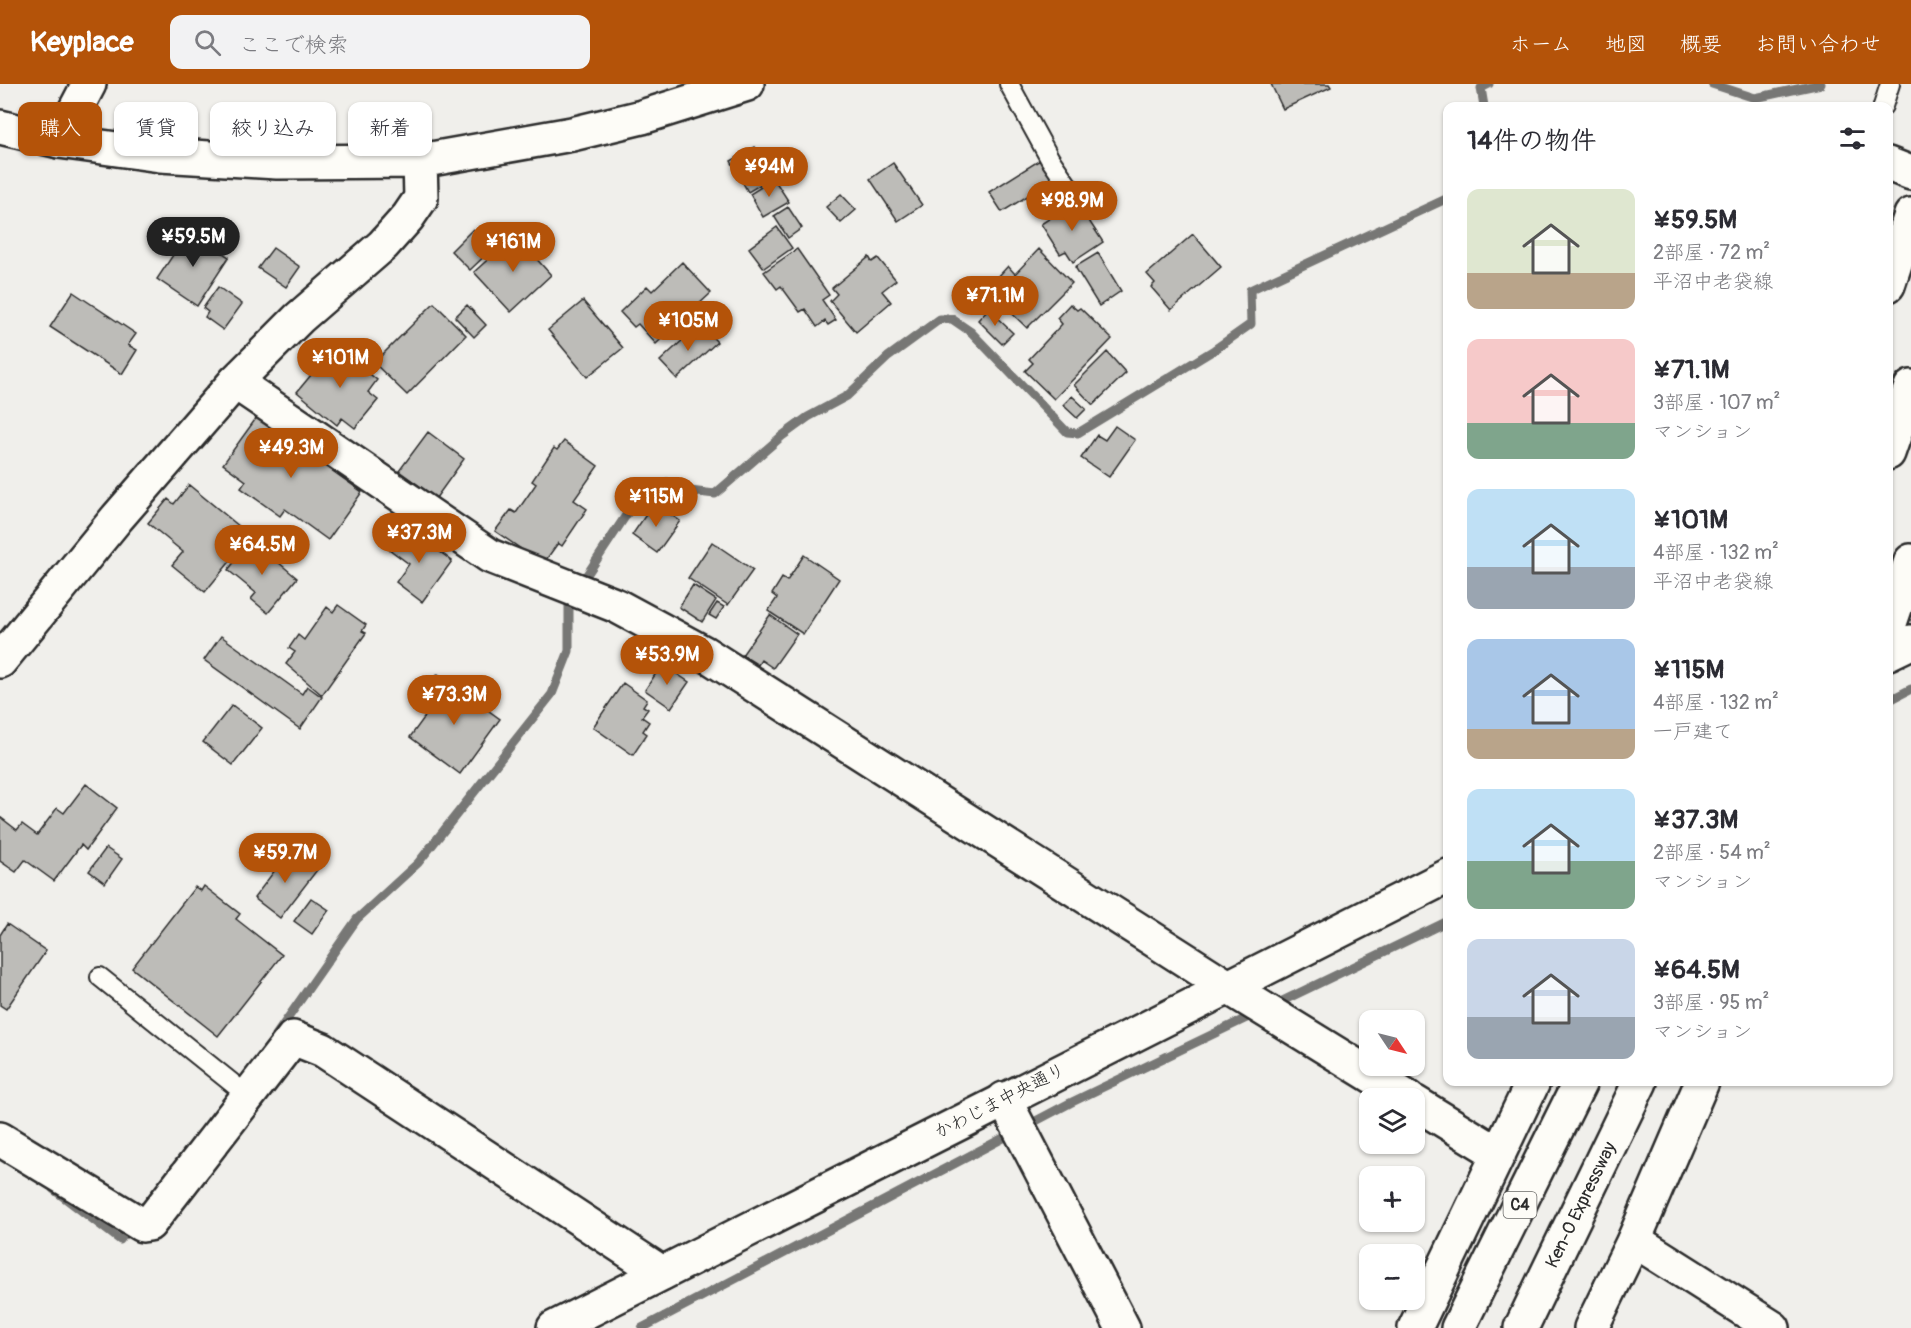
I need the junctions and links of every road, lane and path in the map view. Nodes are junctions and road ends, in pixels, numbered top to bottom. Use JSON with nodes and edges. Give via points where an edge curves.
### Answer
{"nodes":[{"id":1,"x":89,"y":84,"type":"edge"},
{"id":2,"x":747,"y":84,"type":"edge"},
{"id":3,"x":1009,"y":84,"type":"edge"},
{"id":4,"x":1890,"y":84,"type":"edge"},
{"id":5,"x":80,"y":102,"type":"edge"},
{"id":6,"x":1884,"y":102,"type":"edge"},
{"id":7,"x":0,"y":127,"type":"edge"},
{"id":8,"x":18,"y":131,"type":"edge"},
{"id":9,"x":102,"y":147,"type":"edge"},
{"id":10,"x":420,"y":161,"type":"junction"},
{"id":11,"x":1893,"y":167,"type":"edge"},
{"id":12,"x":1911,"y":173,"type":"edge"},
{"id":13,"x":1074,"y":193,"type":"dead end"},
{"id":14,"x":1911,"y":214,"type":"edge"},
{"id":15,"x":1893,"y":270,"type":"edge"},
{"id":16,"x":235,"y":381,"type":"junction"},
{"id":17,"x":1911,"y":387,"type":"edge"},
{"id":18,"x":1893,"y":439,"type":"edge"},
{"id":19,"x":1911,"y":561,"type":"edge"},
{"id":20,"x":1893,"y":614,"type":"edge"},
{"id":21,"x":1911,"y":642,"type":"edge"},
{"id":22,"x":1893,"y":651,"type":"edge"},
{"id":23,"x":0,"y":661,"type":"edge"},
{"id":24,"x":1443,"y":879,"type":"edge"},
{"id":25,"x":100,"y":977,"type":"dead end"},
{"id":26,"x":1228,"y":987,"type":"junction"},
{"id":27,"x":1531,"y":1086,"type":"edge"},
{"id":28,"x":1578,"y":1086,"type":"edge"},
{"id":29,"x":1638,"y":1086,"type":"edge"},
{"id":30,"x":1700,"y":1086,"type":"edge"},
{"id":31,"x":1392,"y":1088,"type":"edge"},
{"id":32,"x":248,"y":1095,"type":"junction"},
{"id":33,"x":1004,"y":1100,"type":"junction"},
{"id":34,"x":1425,"y":1109,"type":"edge"},
{"id":35,"x":0,"y":1139,"type":"edge"},
{"id":36,"x":1498,"y":1154,"type":"junction"},
{"id":37,"x":1634,"y":1240,"type":"junction"},
{"id":38,"x":662,"y":1273,"type":"junction"},
{"id":39,"x":554,"y":1328,"type":"edge"},
{"id":40,"x":1123,"y":1328,"type":"edge"},
{"id":41,"x":1414,"y":1328,"type":"edge"},
{"id":42,"x":1458,"y":1328,"type":"edge"},
{"id":43,"x":1521,"y":1328,"type":"edge"},
{"id":44,"x":1592,"y":1328,"type":"edge"},
{"id":45,"x":1773,"y":1328,"type":"edge"}],
"edges":[{"from":1,"to":5,"type":"main road"},
{"from":2,"to":10,"type":"main road","via":[[572,134]]},
{"from":3,"to":13,"type":"lane","via":[[1050,159]]},
{"from":4,"to":6,"type":"lane"},
{"from":7,"to":8,"type":"main road"},
{"from":9,"to":10,"type":"main road","via":[[160,155],[277,162]]},
{"from":10,"to":16,"type":"main road","via":[[421,198],[408,217],[383,245],[299,318]]},
{"from":11,"to":12,"type":"main road"},
{"from":14,"to":15,"type":"main road"},
{"from":16,"to":23,"type":"main road"},
{"from":16,"to":26,"type":"main road","via":[[490,556],[617,606],[704,653]]},
{"from":17,"to":18,"type":"main road"},
{"from":19,"to":20,"type":"main road"},
{"from":21,"to":22,"type":"main road"},
{"from":24,"to":26,"type":"main road","name":"かわじま中央通り"},
{"from":25,"to":32,"type":"lane"},
{"from":26,"to":31,"type":"main road"},
{"from":26,"to":33,"type":"main road","name":"かわじま中央通り"},
{"from":27,"to":36,"type":"main road"},
{"from":28,"to":42,"type":"main road","number":"C4"},
{"from":29,"to":43,"type":"main road","name":"Ken-O Expressway"},
{"from":30,"to":37,"type":"main road"},
{"from":32,"to":35,"type":"main road","via":[[149,1224],[142,1225]]},
{"from":32,"to":38,"type":"main road","via":[[293,1038],[323,1050]]},
{"from":33,"to":38,"type":"main road","name":"かわじま中央通り"},
{"from":33,"to":40,"type":"main road"},
{"from":34,"to":36,"type":"main road"},
{"from":36,"to":41,"type":"main road"},
{"from":37,"to":44,"type":"main road"},
{"from":37,"to":45,"type":"main road"},
{"from":38,"to":39,"type":"main road","name":"かわじま中央通り"}]}
